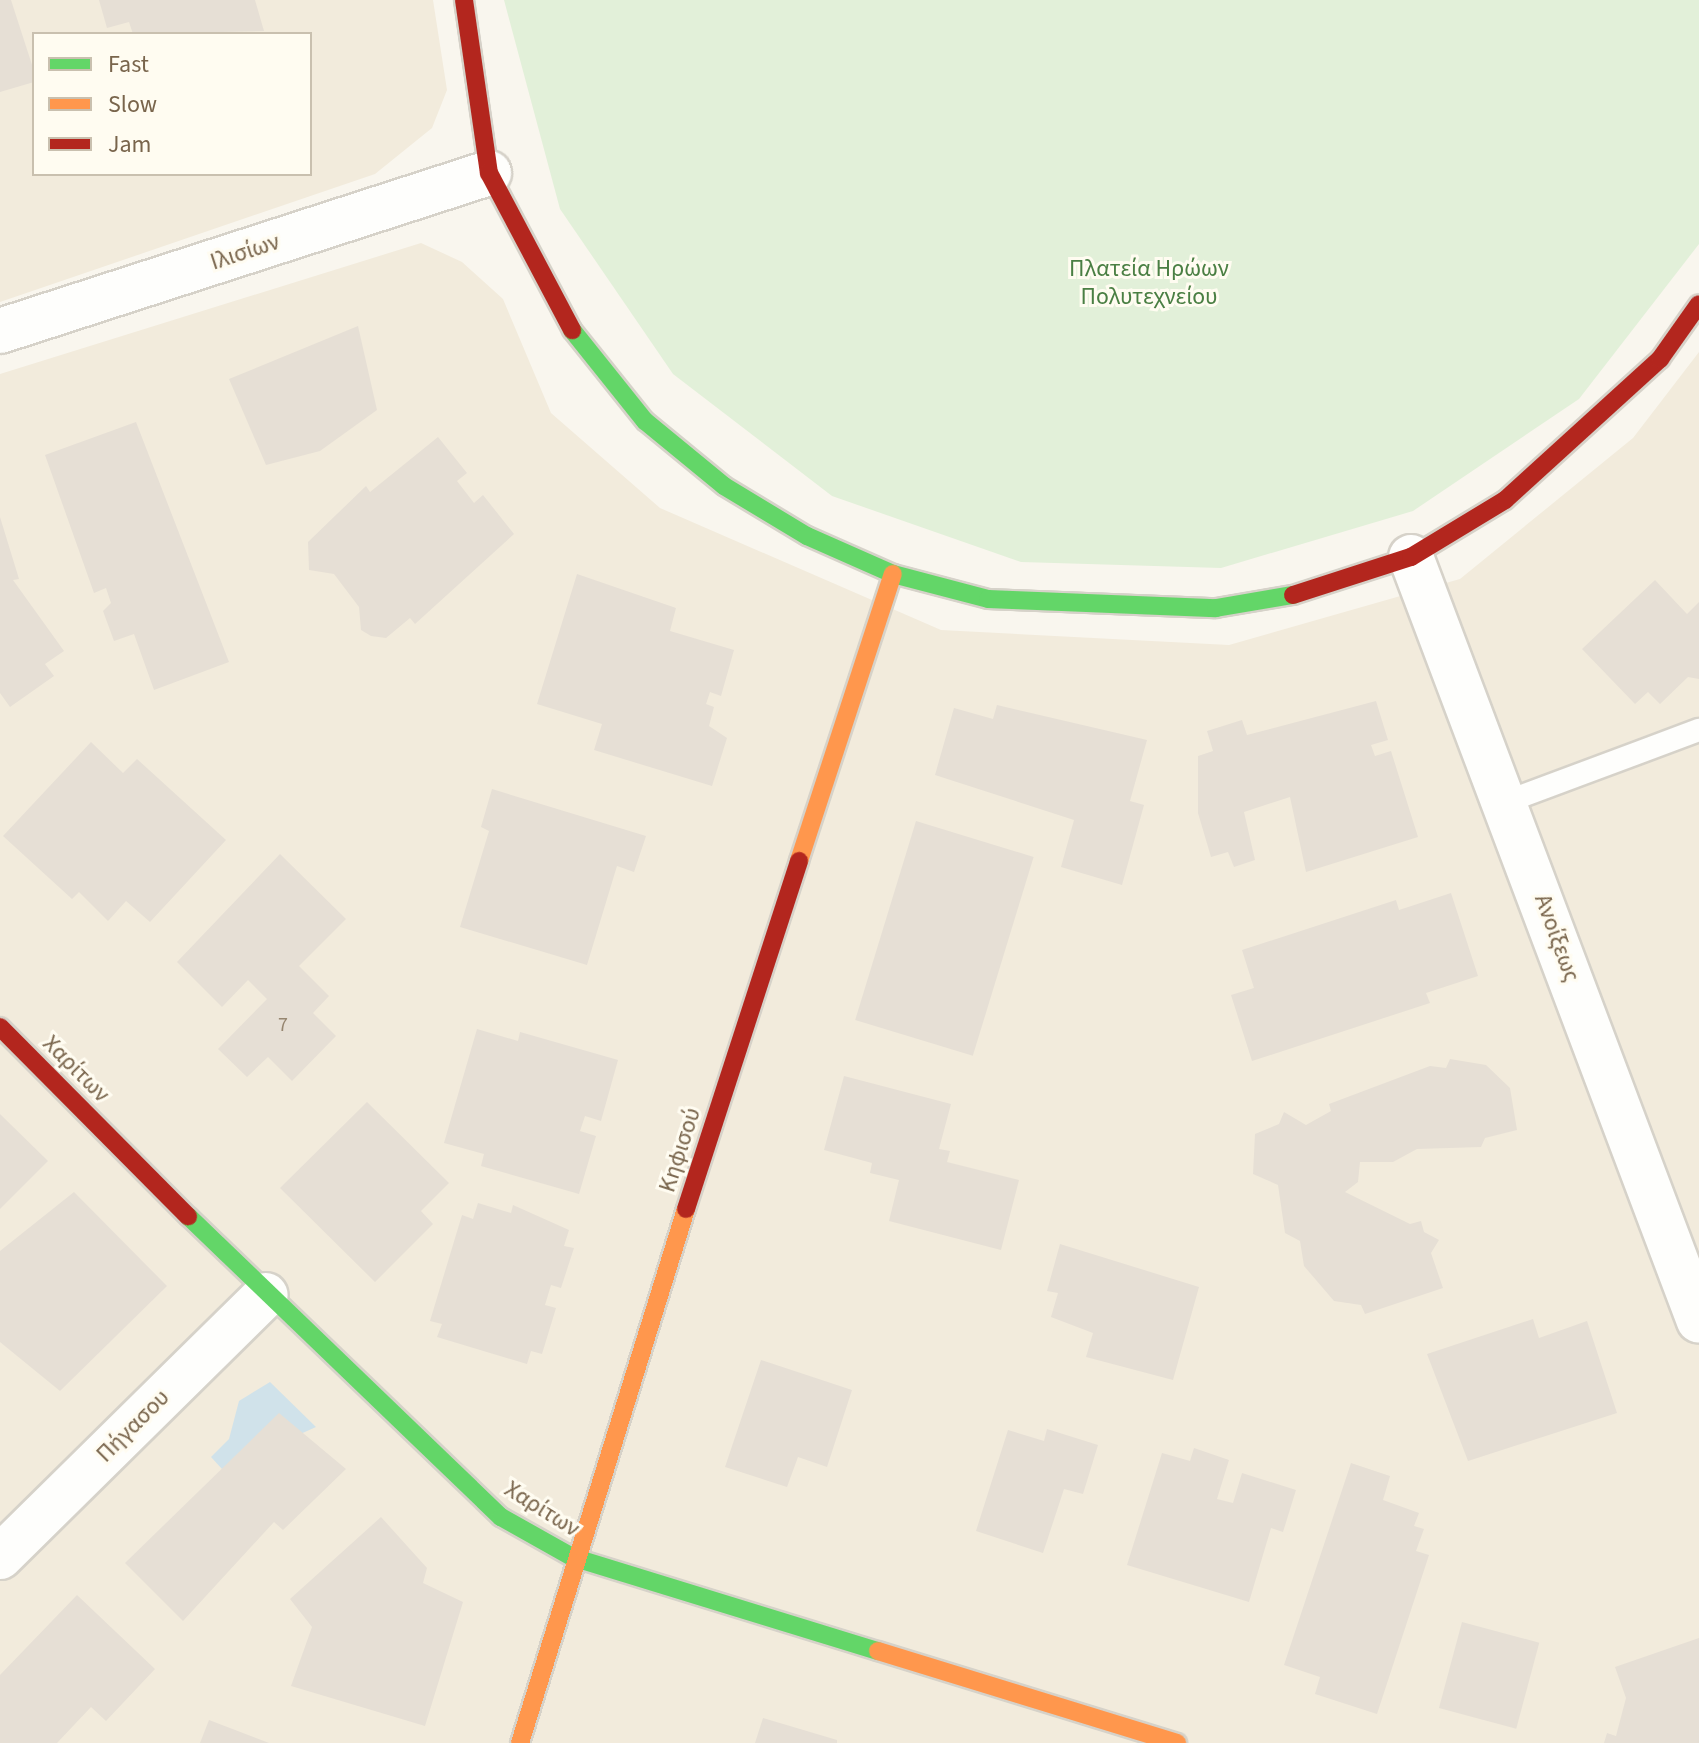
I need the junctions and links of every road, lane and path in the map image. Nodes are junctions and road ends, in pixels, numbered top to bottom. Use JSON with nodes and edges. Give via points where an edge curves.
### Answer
{"nodes":[{"id":1,"x":464,"y":0,"type":"edge"},
{"id":2,"x":489,"y":173,"type":"junction"},
{"id":3,"x":1699,"y":304,"type":"edge"},
{"id":4,"x":0,"y":331,"type":"edge"},
{"id":5,"x":1411,"y":557,"type":"junction"},
{"id":6,"x":893,"y":574,"type":"junction"},
{"id":7,"x":1699,"y":730,"type":"edge"},
{"id":8,"x":1506,"y":802,"type":"junction"},
{"id":9,"x":0,"y":1027,"type":"edge"},
{"id":10,"x":266,"y":1295,"type":"junction"},
{"id":11,"x":1699,"y":1321,"type":"edge"},
{"id":12,"x":0,"y":1557,"type":"edge"},
{"id":13,"x":572,"y":1557,"type":"junction"},
{"id":14,"x":520,"y":1743,"type":"edge"},
{"id":15,"x":1177,"y":1743,"type":"edge"}],
"edges":[{"from":1,"to":2,"type":"street","via":[[471,87]]},
{"from":2,"to":4,"type":"street","name":"Ιλισίων"},
{"from":2,"to":6,"type":"street","via":[[583,350],[645,421],[724,486],[807,536]]},
{"from":3,"to":5,"type":"street","via":[[1660,359],[1589,429],[1505,500]]},
{"from":5,"to":6,"type":"street","via":[[1286,597],[1216,608],[988,599]]},
{"from":5,"to":8,"type":"street","name":"Ανοίξεως"},
{"from":6,"to":13,"type":"street","name":"Κηφισού"},
{"from":7,"to":8,"type":"lane"},
{"from":8,"to":11,"type":"street","name":"Ανοίξεως"},
{"from":9,"to":10,"type":"street","name":"Χαρίτων"},
{"from":10,"to":12,"type":"street","name":"Πήγασου"},
{"from":10,"to":13,"type":"street","name":"Χαρίτων","via":[[501,1517]]},
{"from":13,"to":14,"type":"street","name":"Κηφισού"},
{"from":13,"to":15,"type":"street","name":"Χαρίτων"}]}
